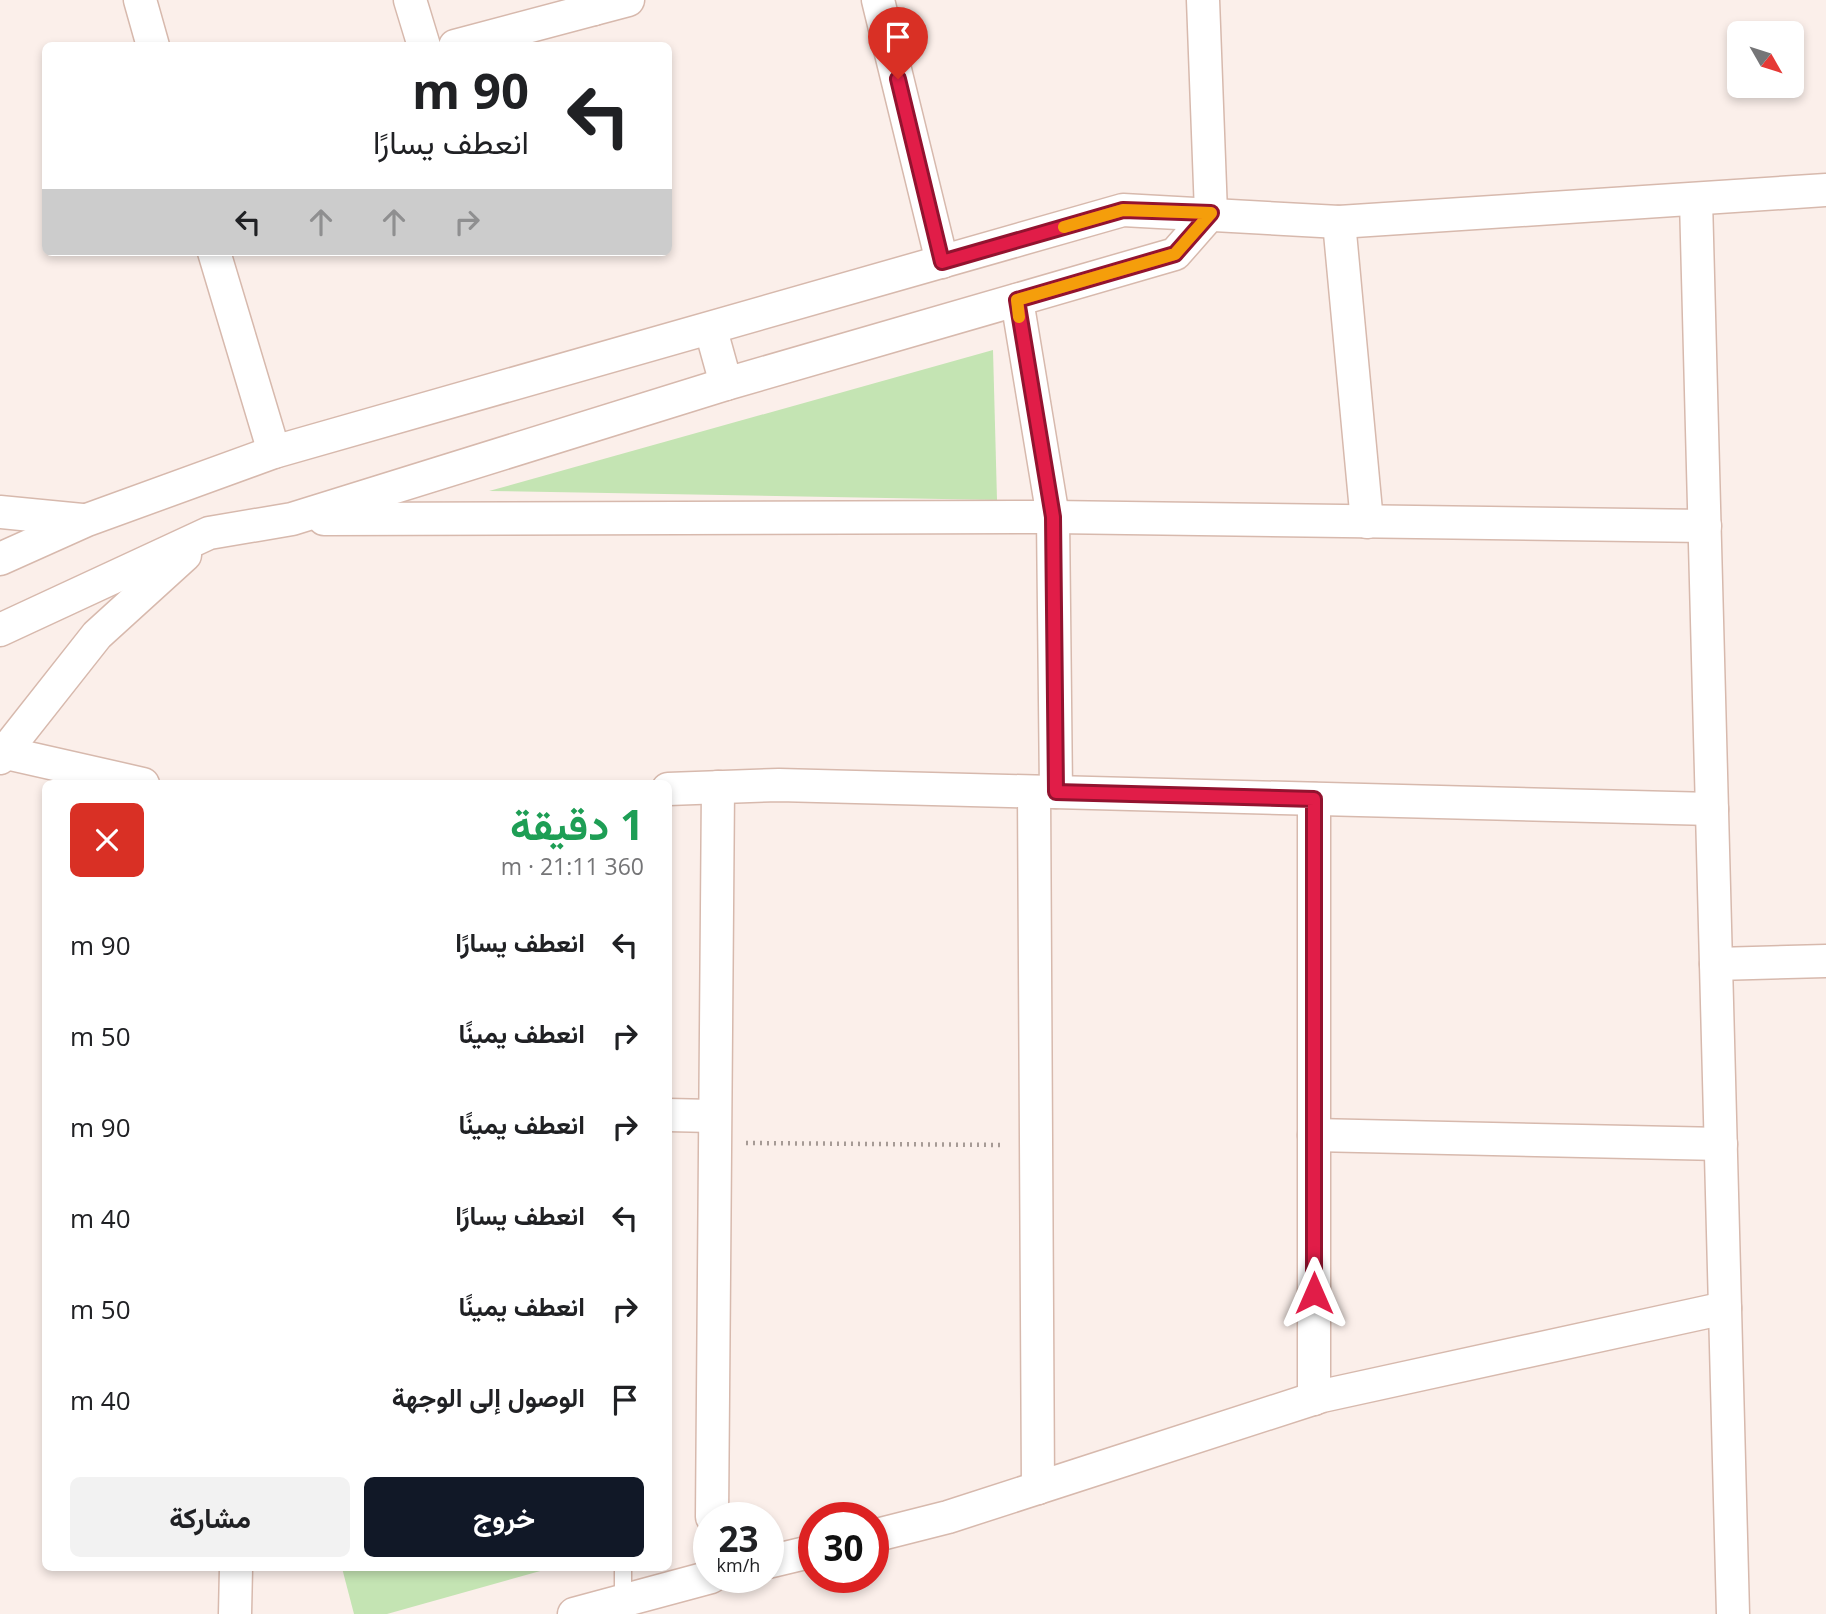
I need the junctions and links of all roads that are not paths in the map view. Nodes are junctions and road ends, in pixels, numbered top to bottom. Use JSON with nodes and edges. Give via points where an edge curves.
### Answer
{"nodes":[{"id":1,"x":140,"y":0,"type":"edge"},
{"id":2,"x":410,"y":0,"type":"edge"},
{"id":3,"x":628,"y":0,"type":"edge"},
{"id":4,"x":878,"y":0,"type":"edge"},
{"id":5,"x":1203,"y":0,"type":"edge"},
{"id":6,"x":593,"y":5,"type":"edge"},
{"id":7,"x":152,"y":42,"type":"edge"},
{"id":8,"x":423,"y":42,"type":"edge"},
{"id":9,"x":469,"y":42,"type":"edge"},
{"id":10,"x":1826,"y":190,"type":"edge"},
{"id":11,"x":1696,"y":200,"type":"junction"},
{"id":12,"x":1211,"y":213,"type":"junction"},
{"id":13,"x":1339,"y":222,"type":"junction"},
{"id":14,"x":216,"y":256,"type":"edge"},
{"id":15,"x":942,"y":262,"type":"junction"},
{"id":16,"x":1017,"y":300,"type":"junction"},
{"id":17,"x":711,"y":330,"type":"junction"},
{"id":18,"x":726,"y":384,"type":"junction"},
{"id":19,"x":274,"y":452,"type":"junction"},
{"id":20,"x":0,"y":512,"type":"edge"},
{"id":21,"x":1053,"y":517,"type":"junction"},
{"id":22,"x":292,"y":519,"type":"junction"},
{"id":23,"x":87,"y":520,"type":"junction"},
{"id":24,"x":1367,"y":522,"type":"junction"},
{"id":25,"x":1704,"y":526,"type":"junction"},
{"id":26,"x":209,"y":533,"type":"junction"},
{"id":27,"x":0,"y":559,"type":"edge"},
{"id":28,"x":0,"y":630,"type":"edge"},
{"id":29,"x":1,"y":755,"type":"edge"},
{"id":30,"x":123,"y":780,"type":"edge"},
{"id":31,"x":718,"y":787,"type":"junction"},
{"id":32,"x":672,"y":789,"type":"edge"},
{"id":33,"x":1045,"y":792,"type":"junction"},
{"id":34,"x":1314,"y":799,"type":"junction"},
{"id":35,"x":1712,"y":809,"type":"junction"},
{"id":36,"x":1826,"y":961,"type":"edge"},
{"id":37,"x":1716,"y":964,"type":"junction"},
{"id":38,"x":672,"y":1116,"type":"edge"},
{"id":39,"x":714,"y":1129,"type":"junction"},
{"id":40,"x":1314,"y":1135,"type":"junction"},
{"id":41,"x":1721,"y":1144,"type":"junction"},
{"id":42,"x":1725,"y":1308,"type":"junction"},
{"id":43,"x":1314,"y":1399,"type":"junction"},
{"id":44,"x":1038,"y":1488,"type":"junction"},
{"id":45,"x":712,"y":1502,"type":"edge"},
{"id":46,"x":889,"y":1532,"type":"edge"},
{"id":47,"x":236,"y":1571,"type":"edge"},
{"id":48,"x":622,"y":1571,"type":"edge"},
{"id":49,"x":693,"y":1582,"type":"edge"},
{"id":50,"x":623,"y":1601,"type":"junction"},
{"id":51,"x":235,"y":1614,"type":"edge"},
{"id":52,"x":574,"y":1614,"type":"edge"},
{"id":53,"x":1733,"y":1614,"type":"edge"}],
"edges":[{"from":1,"to":7,"type":"street"},
{"from":2,"to":8,"type":"street"},
{"from":3,"to":6,"type":"street"},
{"from":4,"to":15,"type":"street"},
{"from":5,"to":12,"type":"street"},
{"from":6,"to":9,"type":"street"},
{"from":10,"to":11,"type":"street"},
{"from":11,"to":13,"type":"street"},
{"from":11,"to":25,"type":"street"},
{"from":12,"to":13,"type":"street"},
{"from":12,"to":15,"type":"street","via":[[1123,210]]},
{"from":12,"to":16,"type":"street","via":[[1175,254]]},
{"from":13,"to":24,"type":"street"},
{"from":14,"to":19,"type":"street"},
{"from":15,"to":17,"type":"street"},
{"from":16,"to":18,"type":"street"},
{"from":16,"to":21,"type":"street"},
{"from":17,"to":18,"type":"street"},
{"from":17,"to":19,"type":"street"},
{"from":18,"to":22,"type":"street"},
{"from":19,"to":23,"type":"street"},
{"from":20,"to":23,"type":"street"},
{"from":21,"to":22,"type":"street"},
{"from":21,"to":24,"type":"street"},
{"from":21,"to":33,"type":"street"},
{"from":22,"to":26,"type":"street"},
{"from":23,"to":27,"type":"street"},
{"from":24,"to":25,"type":"street"},
{"from":25,"to":35,"type":"street"},
{"from":26,"to":28,"type":"street"},
{"from":26,"to":29,"type":"street","via":[[97,635]]},
{"from":29,"to":30,"type":"street"},
{"from":31,"to":32,"type":"street"},
{"from":31,"to":33,"type":"street"},
{"from":31,"to":39,"type":"street"},
{"from":33,"to":34,"type":"street"},
{"from":33,"to":44,"type":"street","via":[[1036,1145]]},
{"from":34,"to":35,"type":"street"},
{"from":34,"to":40,"type":"street"},
{"from":35,"to":37,"type":"street"},
{"from":36,"to":37,"type":"street"},
{"from":37,"to":41,"type":"street"},
{"from":38,"to":39,"type":"street"},
{"from":39,"to":45,"type":"street"},
{"from":40,"to":41,"type":"street"},
{"from":40,"to":43,"type":"street"},
{"from":41,"to":42,"type":"street"},
{"from":42,"to":43,"type":"street"},
{"from":42,"to":53,"type":"street"},
{"from":43,"to":44,"type":"street"},
{"from":44,"to":46,"type":"street"},
{"from":47,"to":51,"type":"street"},
{"from":48,"to":50,"type":"lane"},
{"from":49,"to":50,"type":"street"},
{"from":50,"to":52,"type":"street"}]}
